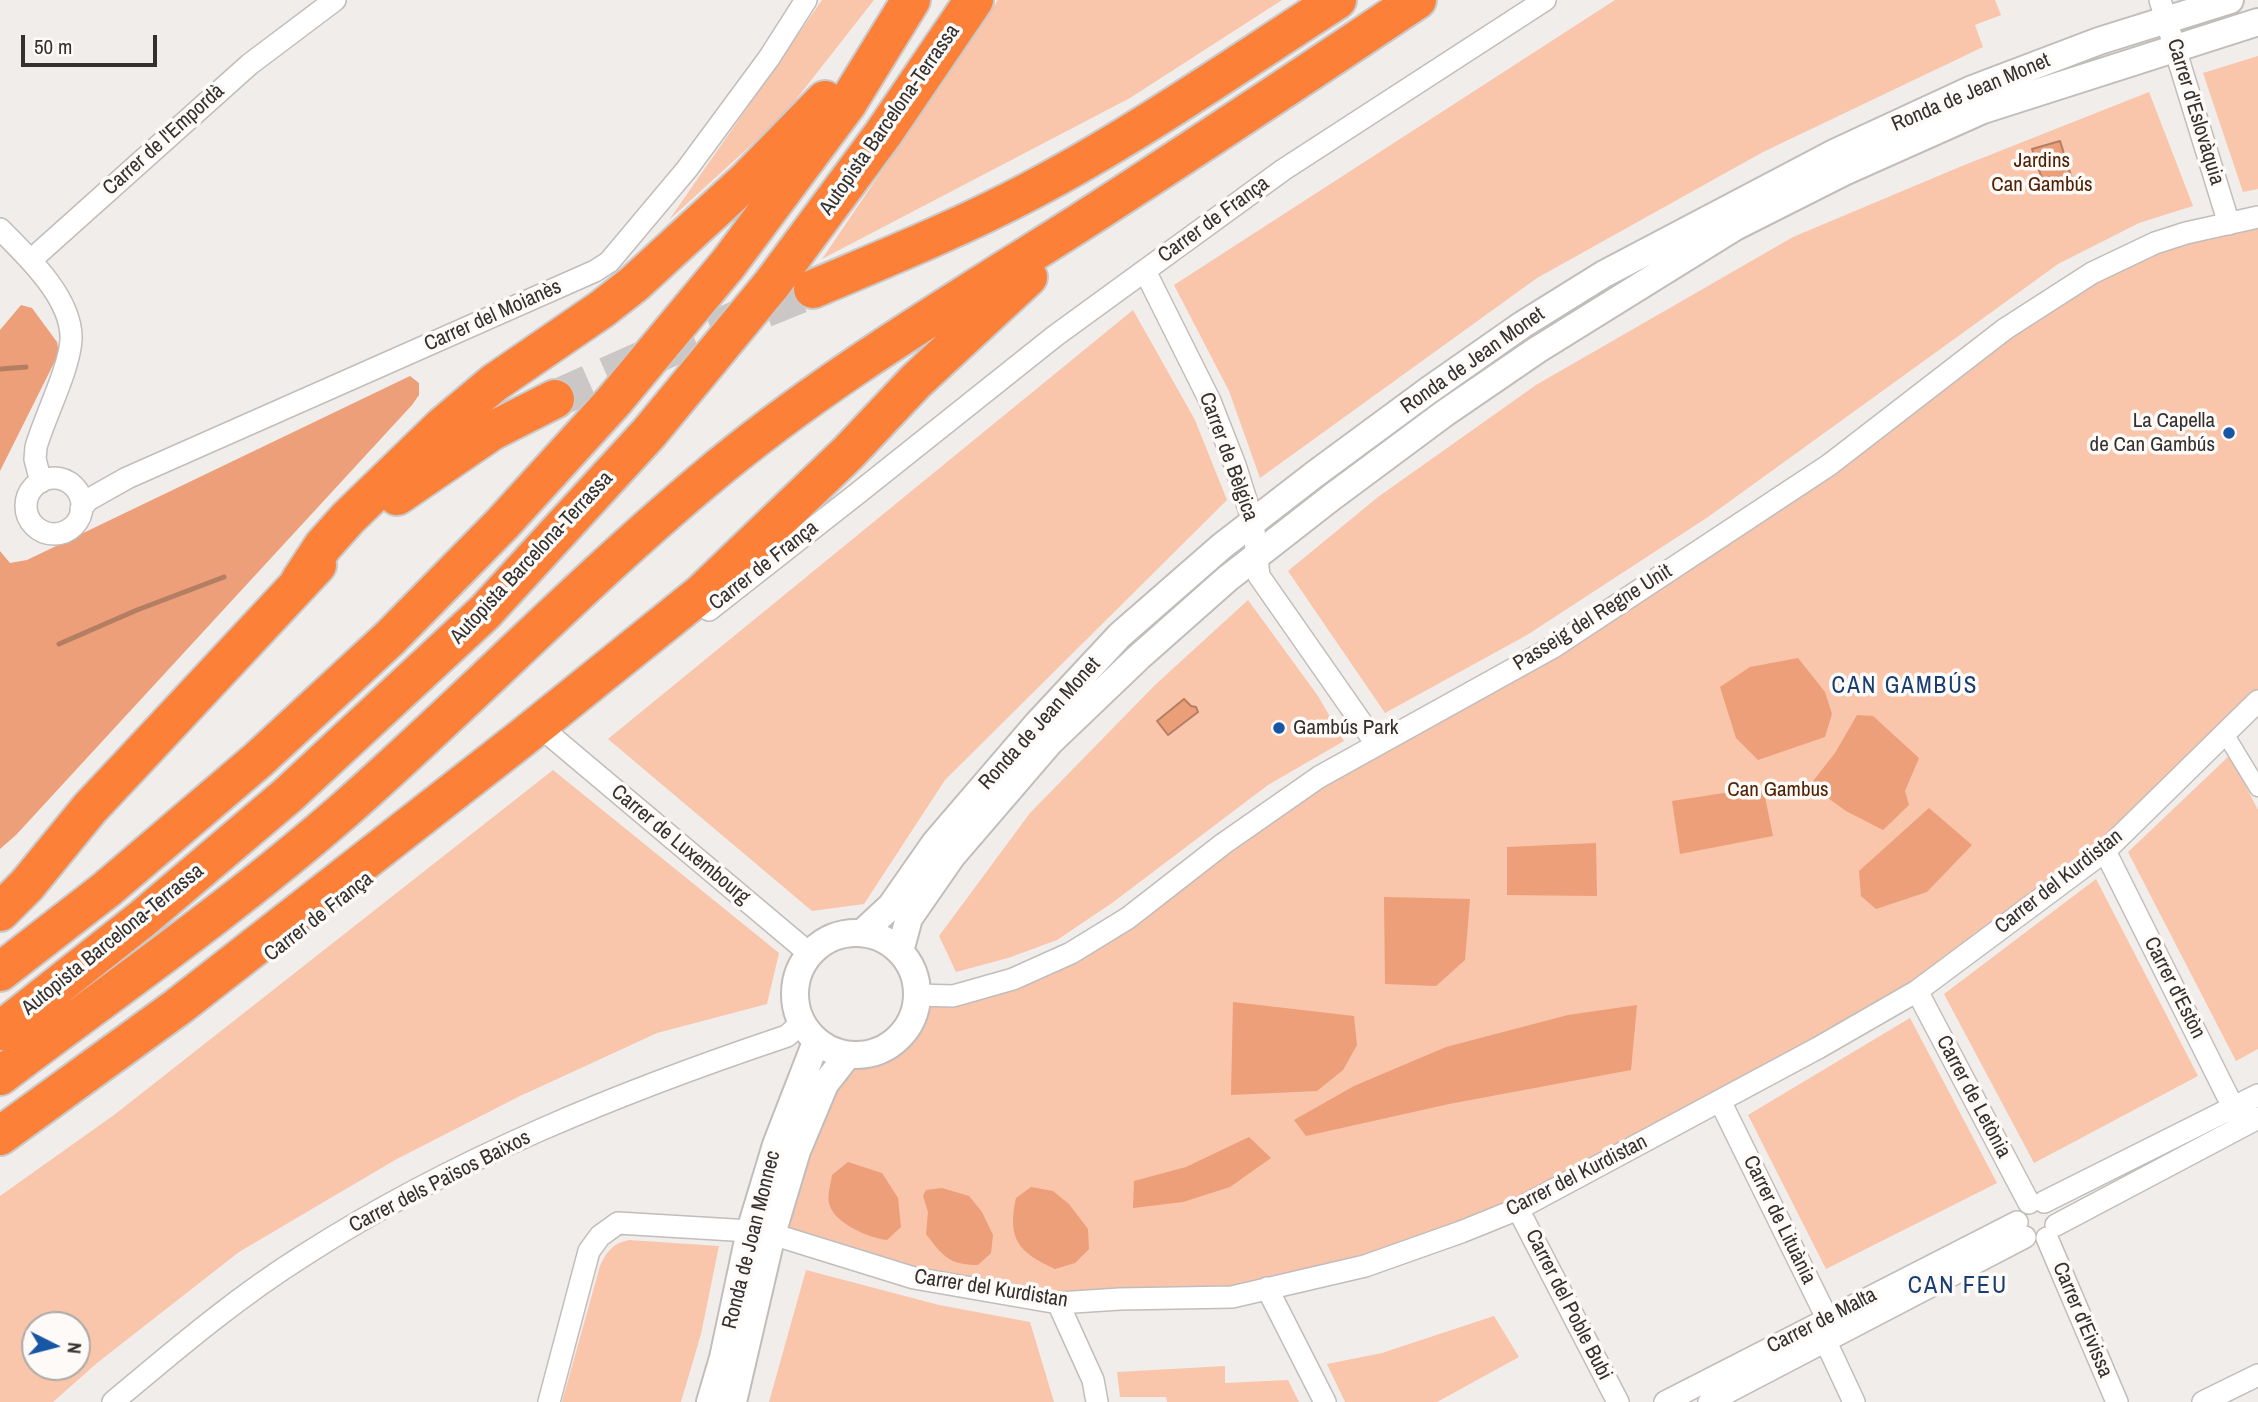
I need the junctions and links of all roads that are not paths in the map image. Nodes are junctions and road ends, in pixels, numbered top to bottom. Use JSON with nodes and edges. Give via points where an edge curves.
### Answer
{"nodes":[{"id":1,"x":335,"y":0,"type":"edge"},
{"id":2,"x":806,"y":0,"type":"edge"},
{"id":3,"x":906,"y":0,"type":"edge"},
{"id":4,"x":911,"y":0,"type":"edge"},
{"id":5,"x":974,"y":0,"type":"edge"},
{"id":6,"x":1336,"y":0,"type":"edge"},
{"id":7,"x":1417,"y":0,"type":"edge"},
{"id":8,"x":1545,"y":0,"type":"edge"},
{"id":9,"x":2230,"y":0,"type":"edge"},
{"id":10,"x":2163,"y":10,"type":"edge"},
{"id":11,"x":2258,"y":22,"type":"edge"},
{"id":12,"x":2175,"y":48,"type":"junction"},
{"id":13,"x":1157,"y":173,"type":"junction"},
{"id":14,"x":2258,"y":217,"type":"edge"},
{"id":15,"x":2229,"y":224,"type":"junction"},
{"id":16,"x":0,"y":229,"type":"edge"},
{"id":17,"x":31,"y":260,"type":"junction"},
{"id":18,"x":1145,"y":271,"type":"junction"},
{"id":19,"x":813,"y":289,"type":"tunnel mouth"},
{"id":20,"x":555,"y":399,"type":"tunnel mouth"},
{"id":21,"x":41,"y":482,"type":"junction"},
{"id":22,"x":81,"y":509,"type":"junction"},
{"id":23,"x":1253,"y":522,"type":"junction"},
{"id":24,"x":1257,"y":556,"type":"junction"},
{"id":25,"x":300,"y":581,"type":"junction"},
{"id":26,"x":2258,"y":701,"type":"edge"},
{"id":27,"x":2224,"y":732,"type":"junction"},
{"id":28,"x":551,"y":736,"type":"junction"},
{"id":29,"x":1377,"y":745,"type":"junction"},
{"id":30,"x":2256,"y":779,"type":"edge"},
{"id":31,"x":90,"y":808,"type":"junction"},
{"id":32,"x":2105,"y":850,"type":"junction"},
{"id":33,"x":0,"y":894,"type":"edge"},
{"id":34,"x":0,"y":912,"type":"edge"},
{"id":35,"x":862,"y":933,"type":"junction"},
{"id":36,"x":900,"y":951,"type":"junction"},
{"id":37,"x":810,"y":954,"type":"junction"},
{"id":38,"x":0,"y":972,"type":"edge"},
{"id":39,"x":1917,"y":991,"type":"junction"},
{"id":40,"x":918,"y":995,"type":"junction"},
{"id":41,"x":0,"y":1031,"type":"edge"},
{"id":42,"x":809,"y":1032,"type":"junction"},
{"id":43,"x":847,"y":1056,"type":"junction"},
{"id":44,"x":0,"y":1076,"type":"edge"},
{"id":45,"x":2258,"y":1095,"type":"edge"},
{"id":46,"x":1720,"y":1101,"type":"junction"},
{"id":47,"x":2245,"y":1117,"type":"edge"},
{"id":48,"x":0,"y":1136,"type":"edge"},
{"id":49,"x":0,"y":1155,"type":"edge"},
{"id":50,"x":2036,"y":1203,"type":"junction"},
{"id":51,"x":1518,"y":1209,"type":"junction"},
{"id":52,"x":2036,"y":1230,"type":"junction"},
{"id":53,"x":761,"y":1232,"type":"junction"},
{"id":54,"x":1267,"y":1288,"type":"junction"},
{"id":55,"x":1058,"y":1303,"type":"junction"},
{"id":56,"x":1827,"y":1318,"type":"junction"},
{"id":57,"x":1826,"y":1342,"type":"junction"},
{"id":58,"x":2258,"y":1375,"type":"edge"},
{"id":59,"x":113,"y":1402,"type":"edge"},
{"id":60,"x":549,"y":1402,"type":"edge"},
{"id":61,"x":710,"y":1402,"type":"edge"},
{"id":62,"x":733,"y":1402,"type":"edge"},
{"id":63,"x":1097,"y":1402,"type":"edge"},
{"id":64,"x":1325,"y":1402,"type":"edge"},
{"id":65,"x":1618,"y":1402,"type":"edge"},
{"id":66,"x":1665,"y":1402,"type":"edge"},
{"id":67,"x":1709,"y":1402,"type":"edge"},
{"id":68,"x":1854,"y":1402,"type":"edge"},
{"id":69,"x":2117,"y":1402,"type":"edge"},
{"id":70,"x":2203,"y":1402,"type":"edge"}],
"edges":[{"from":1,"to":17,"type":"street","name":"Carrer de l'Empordà","via":[[250,64]]},
{"from":2,"to":22,"type":"street","name":"Carrer del Moianès","via":[[687,169],[609,262],[127,478],[88,500]]},
{"from":3,"to":25,"type":"highway","via":[[823,102],[746,181],[602,309],[494,383],[443,426],[348,518]]},
{"from":4,"to":38,"type":"highway","name":"Autopista Barcelona-Terrassa","via":[[847,104],[728,264],[613,402],[503,523],[390,638],[258,761]]},
{"from":5,"to":41,"type":"highway","name":"Autopista Barcelona-Terrassa","via":[[883,135],[772,284],[649,433],[485,612],[288,795]]},
{"from":6,"to":19,"type":"highway","via":[[1048,181],[942,234]]},
{"from":7,"to":13,"type":"highway"},
{"from":8,"to":18,"type":"street","name":"Carrer de França","via":[[1283,170]]},
{"from":9,"to":10,"type":"street","name":"Ronda de Jean Monet"},
{"from":10,"to":12,"type":"street","name":"Carrer d'Eslovàquia"},
{"from":10,"to":23,"type":"street","name":"Ronda de Jean Monet","via":[[1836,152],[1604,274],[1429,390]]},
{"from":11,"to":12,"type":"street","name":"Ronda de Jean Monet"},
{"from":12,"to":15,"type":"street","name":"Carrer d'Eslovàquia"},
{"from":12,"to":24,"type":"street","name":"Ronda de Jean Monet","via":[[1983,110],[1735,227],[1511,368]]},
{"from":13,"to":44,"type":"highway","via":[[892,342],[704,479],[342,812],[243,893]]},
{"from":13,"to":48,"type":"highway","via":[[1009,293],[702,593],[179,1006]]},
{"from":14,"to":15,"type":"street","name":"Passeig del Regne Unit"},
{"from":15,"to":29,"type":"street","name":"Passeig del Regne Unit","via":[[2155,243],[2092,273],[2006,329],[1829,465],[1566,639]]},
{"from":16,"to":17,"type":"street"},
{"from":17,"to":21,"type":"street","via":[[53,289],[71,330],[67,362],[36,447]]},
{"from":18,"to":23,"type":"street","name":"Carrer de Bèlgica","via":[[1210,401]]},
{"from":18,"to":28,"type":"street","name":"Carrer de França","via":[[1055,335]]},
{"from":20,"to":25,"type":"highway","via":[[492,431],[412,485]]},
{"from":21,"to":22,"type":"street","via":[[57,478],[73,485]]},
{"from":21,"to":22,"type":"street","via":[[26,504],[38,529],[62,533],[76,523]]},
{"from":23,"to":24,"type":"street","name":"Carrer de Bèlgica"},
{"from":23,"to":35,"type":"street","name":"Ronda de Jean Monet","via":[[1120,635],[1038,723],[935,843],[891,906]]},
{"from":24,"to":29,"type":"street","name":"Carrer de Bèlgica","via":[[1259,576]]},
{"from":24,"to":36,"type":"street","name":"Ronda de Jean Monet","via":[[1140,656],[1050,742],[952,856],[909,918]]},
{"from":25,"to":31,"type":"highway"},
{"from":26,"to":27,"type":"street","name":"Carrer del Kurdistan"},
{"from":27,"to":30,"type":"street"},
{"from":27,"to":32,"type":"street","name":"Carrer del Kurdistan"},
{"from":28,"to":37,"type":"street","name":"Carrer de Luxembourg"},
{"from":28,"to":49,"type":"street","name":"Carrer de França","via":[[284,946]]},
{"from":29,"to":40,"type":"street","name":"Passeig del Regne Unit","via":[[1312,782],[1128,918],[1071,953],[1013,979],[953,996]]},
{"from":31,"to":33,"type":"highway"},
{"from":31,"to":34,"type":"highway"},
{"from":32,"to":39,"type":"street","name":"Carrer del Kurdistan"},
{"from":32,"to":47,"type":"street","name":"Carrer d'Estòn"},
{"from":35,"to":36,"type":"street","via":[[883,939]]},
{"from":35,"to":37,"type":"street","via":[[825,941]]},
{"from":36,"to":40,"type":"street","via":[[913,971]]},
{"from":37,"to":42,"type":"street","via":[[795,987],[795,1005]]},
{"from":39,"to":46,"type":"street","name":"Carrer del Kurdistan"},
{"from":39,"to":50,"type":"street","name":"Carrer de Letònia"},
{"from":40,"to":43,"type":"street","via":[[913,1019],[886,1049]]},
{"from":42,"to":43,"type":"street","via":[[831,1051]]},
{"from":42,"to":53,"type":"street","name":"Ronda de Joan Monnec","via":[[776,1144]]},
{"from":42,"to":59,"type":"street","name":"Carrer dels Països Baixos","via":[[653,1083],[419,1188],[305,1254],[195,1333]]},
{"from":43,"to":53,"type":"street","name":"Ronda de Joan Monnec","via":[[825,1084]]},
{"from":45,"to":47,"type":"street","name":"Carrer de Malta"},
{"from":46,"to":51,"type":"street","name":"Carrer del Kurdistan"},
{"from":46,"to":56,"type":"street","name":"Carrer de Lituània"},
{"from":47,"to":50,"type":"street","name":"Carrer de Malta"},
{"from":47,"to":52,"type":"street","name":"Carrer de Malta"},
{"from":50,"to":52,"type":"street","via":[[2018,1212]]},
{"from":50,"to":52,"type":"street","name":"Carrer de Letònia","via":[[2054,1212]]},
{"from":51,"to":54,"type":"street","name":"Carrer del Kurdistan","via":[[1365,1266]]},
{"from":51,"to":65,"type":"street","name":"Carrer del Poble Bubi"},
{"from":52,"to":56,"type":"street","name":"Carrer de Malta"},
{"from":52,"to":57,"type":"street","name":"Carrer de Malta"},
{"from":52,"to":69,"type":"street","name":"Carrer d'Eivissa"},
{"from":53,"to":55,"type":"street","name":"Carrer del Kurdistan","via":[[914,1278]]},
{"from":53,"to":60,"type":"street","name":"Carrer del Kurdistan","via":[[618,1223],[600,1236],[589,1251]]},
{"from":53,"to":61,"type":"street","name":"Ronda de Joan Monnec"},
{"from":53,"to":62,"type":"street","name":"Ronda de Joan Monnec"},
{"from":54,"to":55,"type":"street","name":"Carrer del Kurdistan","via":[[1232,1297]]},
{"from":54,"to":64,"type":"street"},
{"from":55,"to":63,"type":"street","via":[[1093,1381]]},
{"from":56,"to":57,"type":"street","name":"Carrer de Lituània"},
{"from":56,"to":66,"type":"street","name":"Carrer de Malta"},
{"from":57,"to":67,"type":"street","name":"Carrer de Malta"},
{"from":57,"to":68,"type":"street"},
{"from":58,"to":70,"type":"street"}]}
